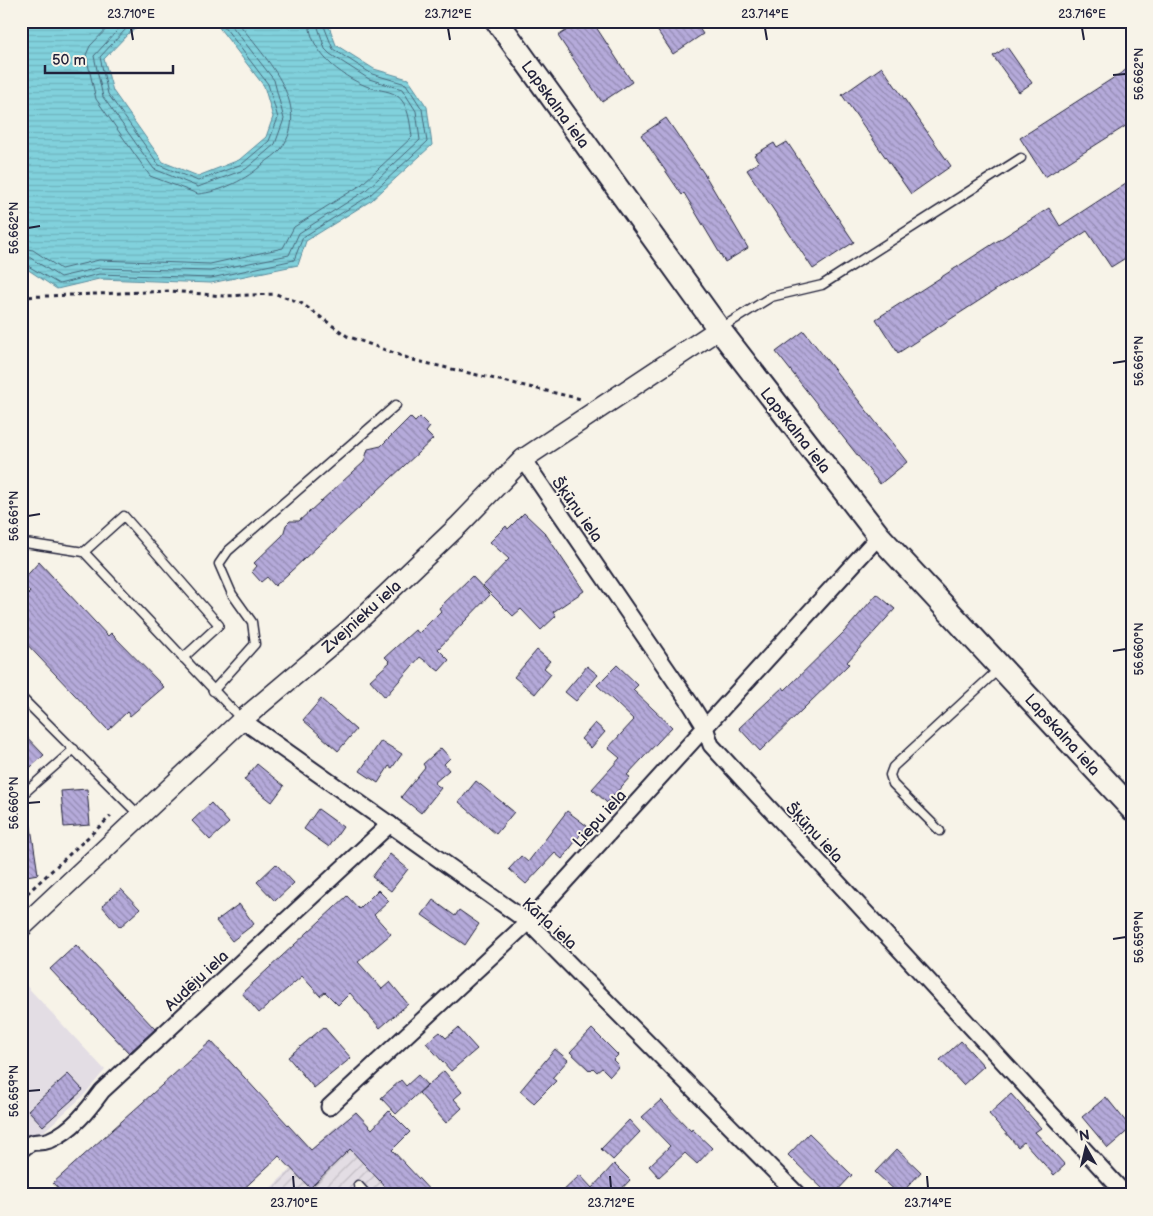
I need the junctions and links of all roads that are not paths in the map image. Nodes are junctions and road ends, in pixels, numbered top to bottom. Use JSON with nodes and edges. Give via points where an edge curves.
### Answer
{"nodes":[{"id":1,"x":497,"y":21,"type":"edge"},
{"id":2,"x":1021,"y":158,"type":"dead end"},
{"id":3,"x":719,"y":329,"type":"junction"},
{"id":4,"x":396,"y":405,"type":"dead end"},
{"id":5,"x":524,"y":459,"type":"junction"},
{"id":6,"x":879,"y":536,"type":"junction"},
{"id":7,"x":21,"y":545,"type":"edge"},
{"id":8,"x":84,"y":552,"type":"junction"},
{"id":9,"x":183,"y":658,"type":"junction"},
{"id":10,"x":1001,"y":667,"type":"junction"},
{"id":11,"x":213,"y":691,"type":"junction"},
{"id":12,"x":21,"y":697,"type":"edge"},
{"id":13,"x":242,"y":720,"type":"junction"},
{"id":14,"x":705,"y":727,"type":"junction"},
{"id":15,"x":74,"y":749,"type":"junction"},
{"id":16,"x":21,"y":796,"type":"edge"},
{"id":17,"x":1132,"y":810,"type":"edge"},
{"id":18,"x":141,"y":817,"type":"junction"},
{"id":19,"x":390,"y":824,"type":"junction"},
{"id":20,"x":940,"y":831,"type":"dead end"},
{"id":21,"x":528,"y":922,"type":"junction"},
{"id":22,"x":21,"y":928,"type":"edge"},
{"id":23,"x":329,"y":1107,"type":"dead end"},
{"id":24,"x":21,"y":1150,"type":"edge"},
{"id":25,"x":358,"y":1185,"type":"dead end"},
{"id":26,"x":367,"y":1195,"type":"edge"},
{"id":27,"x":798,"y":1195,"type":"edge"},
{"id":28,"x":1126,"y":1195,"type":"edge"}],
"edges":[{"from":1,"to":3,"type":"main road","name":"Lapskalna iela"},
{"from":2,"to":3,"type":"lane","via":[[822,285],[771,297]]},
{"from":3,"to":5,"type":"street","name":"Zvejnieku iela"},
{"from":3,"to":6,"type":"main road","name":"Lapskalna iela"},
{"from":4,"to":11,"type":"lane","via":[[228,550],[219,564],[232,594],[252,622],[255,644]]},
{"from":5,"to":13,"type":"street","name":"Zvejnieku iela","via":[[351,628]]},
{"from":5,"to":14,"type":"street","name":"Šķūņu iela"},
{"from":6,"to":10,"type":"main road","name":"Lapskalna iela"},
{"from":6,"to":14,"type":"street","name":"Liepu iela"},
{"from":7,"to":8,"type":"lane","via":[[25,542]]},
{"from":8,"to":9,"type":"lane"},
{"from":8,"to":9,"type":"lane","via":[[124,516],[220,625]]},
{"from":9,"to":11,"type":"lane"},
{"from":10,"to":17,"type":"main road","name":"Lapskalna iela"},
{"from":10,"to":20,"type":"lane","via":[[893,767],[890,775],[894,784]]},
{"from":11,"to":13,"type":"lane"},
{"from":12,"to":15,"type":"lane"},
{"from":13,"to":18,"type":"street","name":"Zvejnieku iela"},
{"from":13,"to":19,"type":"street","name":"Kārļa iela"},
{"from":14,"to":21,"type":"street","name":"Liepu iela"},
{"from":14,"to":28,"type":"street","name":"Šķūņu iela","via":[[712,745]]},
{"from":15,"to":16,"type":"lane"},
{"from":15,"to":18,"type":"lane"},
{"from":18,"to":22,"type":"street","name":"Zvejnieku iela"},
{"from":19,"to":21,"type":"street","name":"Kārļa iela"},
{"from":19,"to":24,"type":"street","name":"Audēju iela","via":[[102,1091],[82,1118],[49,1140],[30,1142]]},
{"from":21,"to":23,"type":"street","name":"Liepu iela"},
{"from":21,"to":27,"type":"street","name":"Kārļa iela"},
{"from":25,"to":26,"type":"lane"}]}
